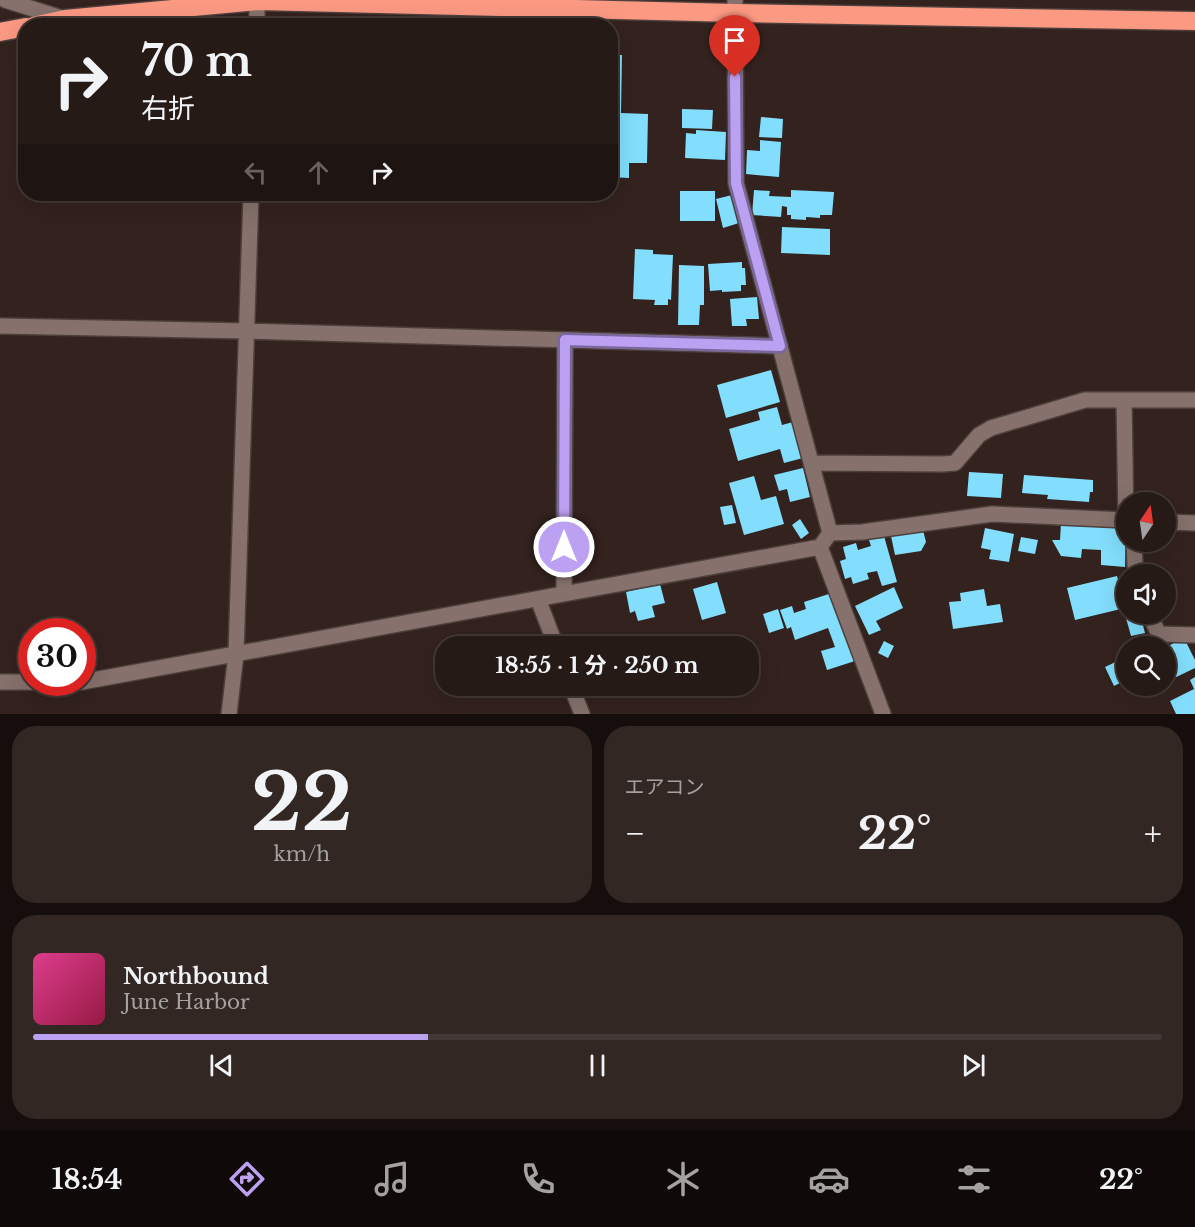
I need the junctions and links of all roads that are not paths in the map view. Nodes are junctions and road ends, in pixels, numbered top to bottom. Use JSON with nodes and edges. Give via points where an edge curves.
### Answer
{"nodes":[{"id":1,"x":5,"y":0,"type":"edge"},
{"id":2,"x":257,"y":1,"type":"edge"},
{"id":3,"x":735,"y":7,"type":"edge"},
{"id":4,"x":62,"y":18,"type":"edge"},
{"id":5,"x":76,"y":18,"type":"edge"},
{"id":6,"x":257,"y":18,"type":"edge"},
{"id":7,"x":1195,"y":21,"type":"edge"},
{"id":8,"x":18,"y":29,"type":"edge"},
{"id":9,"x":0,"y":32,"type":"edge"},
{"id":10,"x":251,"y":201,"type":"edge"},
{"id":11,"x":0,"y":326,"type":"edge"},
{"id":12,"x":247,"y":331,"type":"junction"},
{"id":13,"x":565,"y":340,"type":"junction"},
{"id":14,"x":780,"y":346,"type":"junction"},
{"id":15,"x":1124,"y":400,"type":"junction"},
{"id":16,"x":1195,"y":400,"type":"edge"},
{"id":17,"x":811,"y":463,"type":"junction"},
{"id":18,"x":1126,"y":492,"type":"edge"},
{"id":19,"x":1116,"y":520,"type":"edge"},
{"id":20,"x":1176,"y":522,"type":"edge"},
{"id":21,"x":1195,"y":523,"type":"edge"},
{"id":22,"x":830,"y":533,"type":"junction"},
{"id":23,"x":820,"y":547,"type":"junction"},
{"id":24,"x":564,"y":594,"type":"junction"},
{"id":25,"x":538,"y":598,"type":"junction"},
{"id":26,"x":1154,"y":624,"type":"edge"},
{"id":27,"x":1195,"y":635,"type":"edge"},
{"id":28,"x":552,"y":636,"type":"edge"},
{"id":29,"x":236,"y":654,"type":"junction"},
{"id":30,"x":96,"y":679,"type":"edge"},
{"id":31,"x":0,"y":682,"type":"edge"},
{"id":32,"x":18,"y":682,"type":"edge"},
{"id":33,"x":575,"y":696,"type":"edge"},
{"id":34,"x":229,"y":714,"type":"edge"},
{"id":35,"x":582,"y":714,"type":"edge"},
{"id":36,"x":883,"y":714,"type":"edge"}],
"edges":[{"from":1,"to":4,"type":"street"},
{"from":2,"to":3,"type":"highway"},
{"from":2,"to":5,"type":"highway"},
{"from":2,"to":6,"type":"street"},
{"from":3,"to":7,"type":"highway"},
{"from":3,"to":14,"type":"street","via":[[736,183]]},
{"from":8,"to":9,"type":"highway"},
{"from":10,"to":12,"type":"street"},
{"from":11,"to":12,"type":"street"},
{"from":12,"to":13,"type":"street"},
{"from":12,"to":29,"type":"street"},
{"from":13,"to":14,"type":"street"},
{"from":13,"to":24,"type":"street"},
{"from":14,"to":17,"type":"street"},
{"from":15,"to":16,"type":"street"},
{"from":15,"to":17,"type":"street","via":[[1085,400],[991,428],[979,435],[955,463]]},
{"from":15,"to":18,"type":"street"},
{"from":17,"to":22,"type":"street"},
{"from":19,"to":22,"type":"street","via":[[992,514]]},
{"from":20,"to":21,"type":"street"},
{"from":22,"to":23,"type":"street"},
{"from":23,"to":24,"type":"street"},
{"from":23,"to":36,"type":"street"},
{"from":24,"to":25,"type":"street"},
{"from":25,"to":28,"type":"street"},
{"from":25,"to":29,"type":"street"},
{"from":26,"to":27,"type":"street","via":[[1159,634]]},
{"from":29,"to":30,"type":"street"},
{"from":29,"to":34,"type":"street"},
{"from":31,"to":32,"type":"street"},
{"from":33,"to":35,"type":"street"}]}
